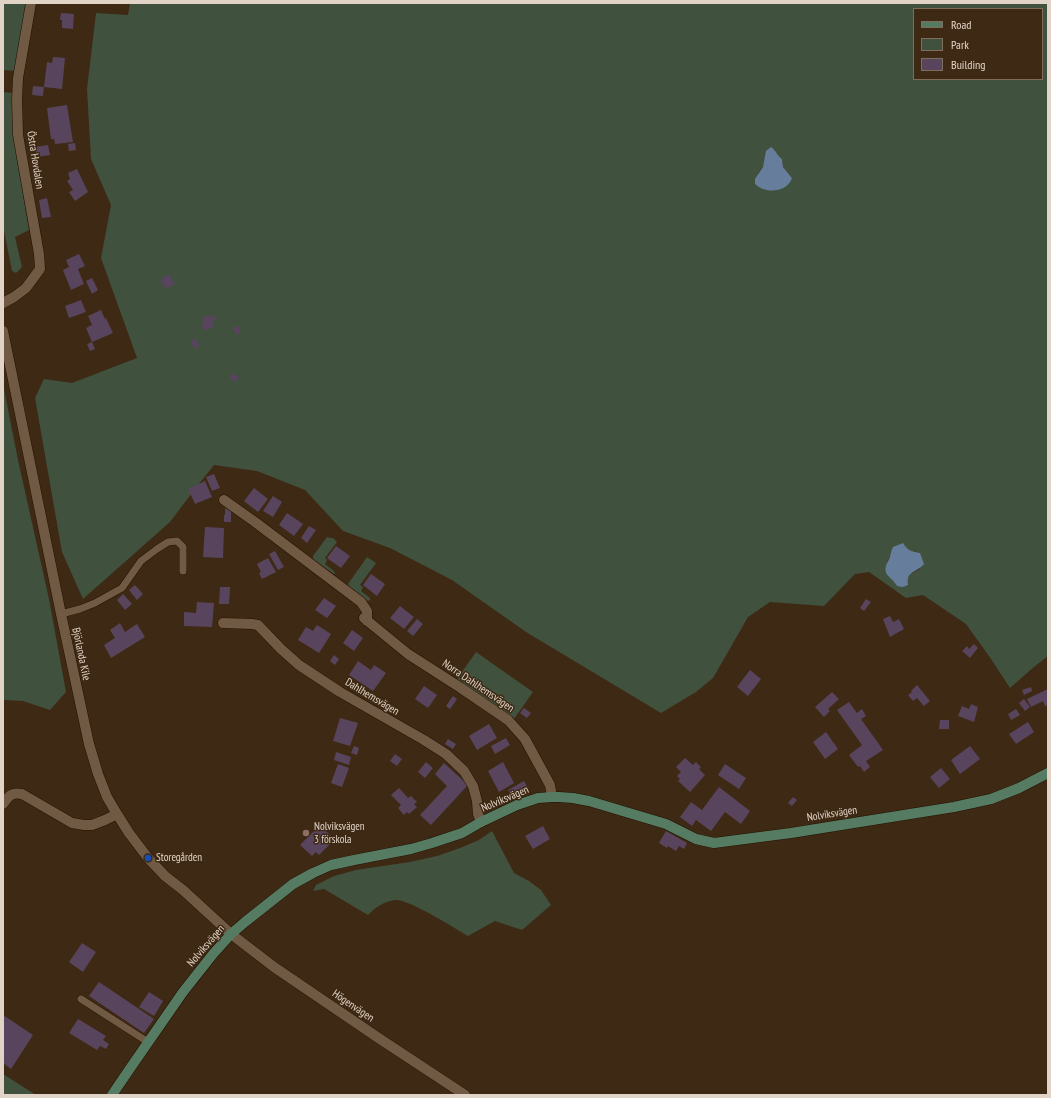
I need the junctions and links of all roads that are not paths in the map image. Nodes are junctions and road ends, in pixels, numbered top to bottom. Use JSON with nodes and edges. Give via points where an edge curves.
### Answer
{"nodes":[{"id":1,"x":31,"y":3,"type":"edge"},
{"id":2,"x":3,"y":304,"type":"edge"},
{"id":3,"x":3,"y":331,"type":"edge"},
{"id":4,"x":224,"y":500,"type":"dead end"},
{"id":5,"x":183,"y":571,"type":"dead end"},
{"id":6,"x":60,"y":614,"type":"junction"},
{"id":7,"x":223,"y":623,"type":"dead end"},
{"id":8,"x":1048,"y":772,"type":"edge"},
{"id":9,"x":552,"y":797,"type":"junction"},
{"id":10,"x":3,"y":804,"type":"edge"},
{"id":11,"x":117,"y":814,"type":"junction"},
{"id":12,"x":481,"y":822,"type":"junction"},
{"id":13,"x":231,"y":934,"type":"junction"},
{"id":14,"x":81,"y":999,"type":"dead end"},
{"id":15,"x":148,"y":1042,"type":"junction"},
{"id":16,"x":112,"y":1095,"type":"edge"},
{"id":17,"x":465,"y":1095,"type":"edge"}],
"edges":[{"from":1,"to":2,"type":"street","name":"Östra Hovdalen","via":[[16,99],[18,135],[40,269],[26,288]]},
{"from":3,"to":6,"type":"street","name":"Björlanda Kile"},
{"from":4,"to":9,"type":"street","name":"Norra Dahlhemsvägen","via":[[361,602],[367,611],[365,620],[408,654],[508,720],[524,739],[550,785]]},
{"from":5,"to":6,"type":"lane","via":[[184,547],[177,541],[168,542],[141,561],[122,588],[80,609]]},
{"from":6,"to":11,"type":"street","name":"Björlanda Kile","via":[[89,744],[107,797]]},
{"from":7,"to":12,"type":"street","name":"Dahlhemsvägen","via":[[258,625],[299,665],[446,754],[464,771],[473,786]]},
{"from":8,"to":9,"type":"street","name":"Nolviksvägen","via":[[1019,788],[990,799],[954,807],[714,843],[696,839],[666,824],[607,806],[573,798]]},
{"from":9,"to":12,"type":"street","name":"Nolviksvägen","via":[[538,798],[517,805]]},
{"from":10,"to":11,"type":"street","via":[[11,795],[22,794],[72,822],[84,825],[92,825]]},
{"from":11,"to":13,"type":"street","name":"Björlanda Kile","via":[[148,858],[165,876]]},
{"from":12,"to":13,"type":"street","name":"Nolviksvägen","via":[[462,833],[411,849],[331,865],[313,873],[293,884]]},
{"from":13,"to":15,"type":"street","name":"Nolviksvägen","via":[[183,992]]},
{"from":13,"to":17,"type":"street","name":"Högenvägen","via":[[274,967]]},
{"from":14,"to":15,"type":"lane"},
{"from":15,"to":16,"type":"street","name":"Nolviksvägen"}]}
